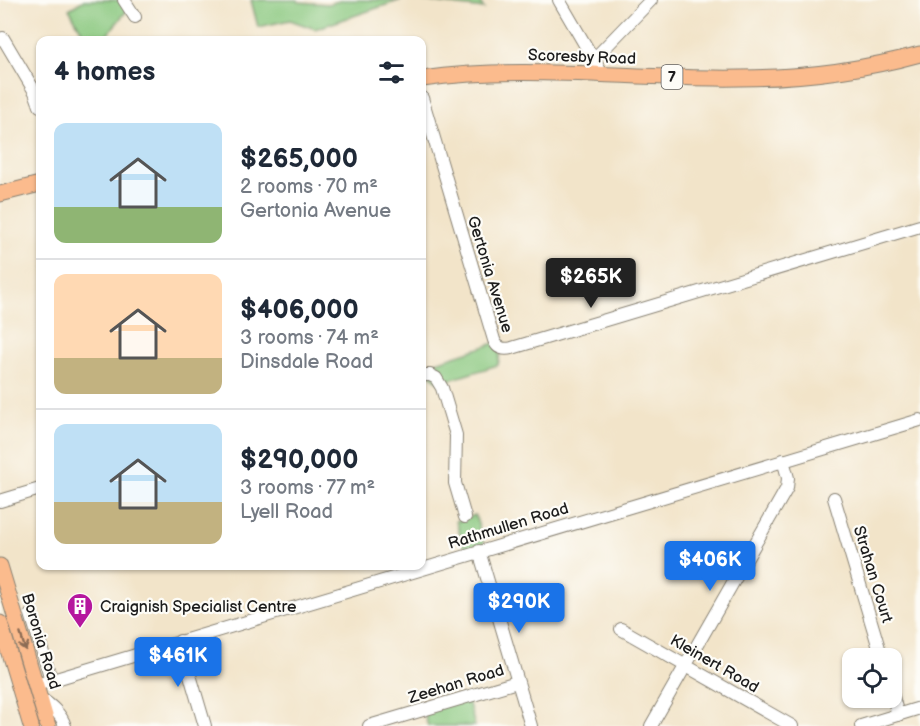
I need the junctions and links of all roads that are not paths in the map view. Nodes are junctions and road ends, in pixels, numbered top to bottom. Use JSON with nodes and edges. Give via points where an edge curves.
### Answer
{"nodes":[{"id":1,"x":124,"y":0,"type":"edge"},
{"id":2,"x":559,"y":0,"type":"edge"},
{"id":3,"x":651,"y":0,"type":"edge"},
{"id":4,"x":135,"y":17,"type":"dead end"},
{"id":5,"x":3,"y":38,"type":"dead end"},
{"id":6,"x":920,"y":54,"type":"edge"},
{"id":7,"x":594,"y":59,"type":"junction"},
{"id":8,"x":602,"y":74,"type":"junction"},
{"id":9,"x":426,"y":79,"type":"edge"},
{"id":10,"x":36,"y":95,"type":"edge"},
{"id":11,"x":426,"y":111,"type":"edge"},
{"id":12,"x":36,"y":185,"type":"edge"},
{"id":13,"x":22,"y":189,"type":"junction"},
{"id":14,"x":0,"y":194,"type":"edge"},
{"id":15,"x":0,"y":200,"type":"edge"},
{"id":16,"x":920,"y":226,"type":"edge"},
{"id":17,"x":426,"y":375,"type":"edge"},
{"id":18,"x":920,"y":420,"type":"edge"},
{"id":19,"x":783,"y":460,"type":"junction"},
{"id":20,"x":36,"y":490,"type":"edge"},
{"id":21,"x":834,"y":498,"type":"dead end"},
{"id":22,"x":0,"y":501,"type":"edge"},
{"id":23,"x":465,"y":517,"type":"dead end"},
{"id":24,"x":478,"y":551,"type":"junction"},
{"id":25,"x":0,"y":566,"type":"edge"},
{"id":26,"x":426,"y":567,"type":"edge"},
{"id":27,"x":415,"y":570,"type":"edge"},
{"id":28,"x":31,"y":614,"type":"dead end"},
{"id":29,"x":0,"y":623,"type":"edge"},
{"id":30,"x":621,"y":629,"type":"dead end"},
{"id":31,"x":180,"y":641,"type":"junction"},
{"id":32,"x":879,"y":648,"type":"edge"},
{"id":33,"x":686,"y":666,"type":"junction"},
{"id":34,"x":51,"y":679,"type":"junction"},
{"id":35,"x":517,"y":682,"type":"junction"},
{"id":36,"x":20,"y":689,"type":"junction"},
{"id":37,"x":38,"y":691,"type":"junction"},
{"id":38,"x":896,"y":708,"type":"edge"},
{"id":39,"x":920,"y":708,"type":"edge"},
{"id":40,"x":898,"y":715,"type":"junction"},
{"id":41,"x":876,"y":724,"type":"edge"},
{"id":42,"x":30,"y":726,"type":"edge"},
{"id":43,"x":48,"y":726,"type":"edge"},
{"id":44,"x":65,"y":726,"type":"edge"},
{"id":45,"x":205,"y":726,"type":"edge"},
{"id":46,"x":369,"y":726,"type":"edge"},
{"id":47,"x":531,"y":726,"type":"edge"},
{"id":48,"x":651,"y":726,"type":"edge"},
{"id":49,"x":792,"y":726,"type":"edge"},
{"id":50,"x":861,"y":726,"type":"edge"}],
"edges":[{"from":1,"to":4,"type":"street"},
{"from":2,"to":7,"type":"street"},
{"from":3,"to":7,"type":"street"},
{"from":5,"to":10,"type":"street"},
{"from":6,"to":8,"type":"main road","name":"Scoresby Road","number":"7","via":[[850,69],[786,76]]},
{"from":7,"to":8,"type":"street"},
{"from":8,"to":9,"type":"main road","name":"Scoresby Road","number":"7","via":[[519,72]]},
{"from":11,"to":16,"type":"street","name":"Gertonia Avenue","via":[[494,340],[501,348],[512,348]]},
{"from":12,"to":13,"type":"main road"},
{"from":13,"to":14,"type":"main road"},
{"from":13,"to":15,"type":"main road"},
{"from":17,"to":23,"type":"street","via":[[436,378],[442,387],[456,435],[455,483]]},
{"from":18,"to":19,"type":"street","name":"Rathmullen Road"},
{"from":19,"to":24,"type":"street","name":"Rathmullen Road"},
{"from":19,"to":33,"type":"street","via":[[788,478],[785,490]]},
{"from":20,"to":22,"type":"street"},
{"from":21,"to":32,"type":"street","name":"Strahan Court"},
{"from":24,"to":26,"type":"street","name":"Rathmullen Road"},
{"from":24,"to":35,"type":"street"},
{"from":25,"to":37,"type":"main road","name":"Boronia Road","one_way":true},
{"from":27,"to":31,"type":"street","name":"Rathmullen Road"},
{"from":28,"to":34,"type":"street","name":"Boronia Road"},
{"from":29,"to":36,"type":"main road"},
{"from":30,"to":33,"type":"street","name":"Kleinert Road"},
{"from":31,"to":34,"type":"street","name":"Rathmullen Road"},
{"from":31,"to":45,"type":"street"},
{"from":33,"to":48,"type":"street"},
{"from":33,"to":49,"type":"street","name":"Kleinert Road"},
{"from":34,"to":37,"type":"street","name":"Rathmullen Road"},
{"from":35,"to":46,"type":"street","name":"Zeehan Road"},
{"from":35,"to":47,"type":"street"},
{"from":36,"to":37,"type":"main road"},
{"from":36,"to":42,"type":"main road"},
{"from":37,"to":43,"type":"main road","name":"Boronia Road"},
{"from":37,"to":44,"type":"street"},
{"from":38,"to":40,"type":"street"},
{"from":39,"to":40,"type":"street"},
{"from":40,"to":41,"type":"street"},
{"from":41,"to":50,"type":"street"}]}
